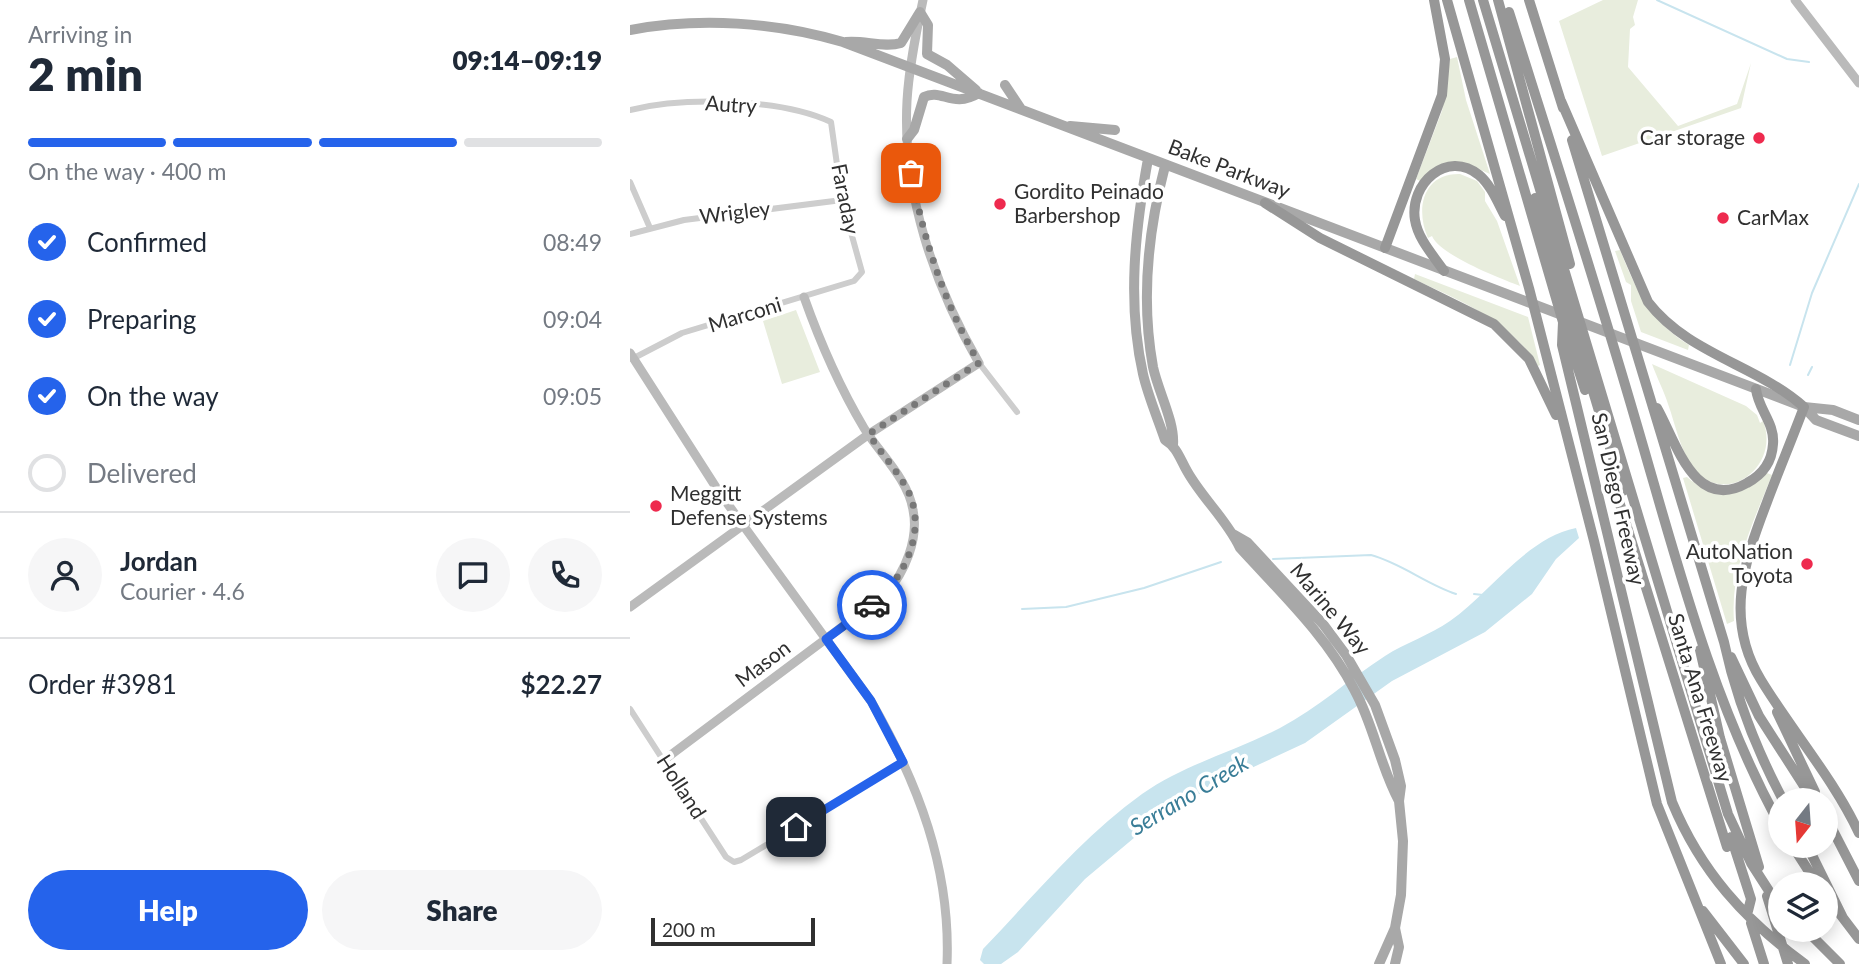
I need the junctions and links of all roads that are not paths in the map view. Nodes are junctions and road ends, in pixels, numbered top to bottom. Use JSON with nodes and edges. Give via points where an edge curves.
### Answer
{"nodes":[{"id":1,"x":923,"y":0,"type":"edge"},
{"id":2,"x":1434,"y":0,"type":"edge"},
{"id":3,"x":1447,"y":0,"type":"edge"},
{"id":4,"x":1469,"y":0,"type":"edge"},
{"id":5,"x":1481,"y":0,"type":"edge"},
{"id":6,"x":1498,"y":0,"type":"edge"},
{"id":7,"x":1505,"y":0,"type":"edge"},
{"id":8,"x":1529,"y":0,"type":"edge"},
{"id":9,"x":1795,"y":0,"type":"edge"},
{"id":10,"x":920,"y":12,"type":"junction"},
{"id":11,"x":630,"y":30,"type":"edge"},
{"id":12,"x":842,"y":42,"type":"junction"},
{"id":13,"x":911,"y":68,"type":"junction"},
{"id":14,"x":1859,"y":83,"type":"edge"},
{"id":15,"x":1005,"y":85,"type":"dead end"},
{"id":16,"x":979,"y":93,"type":"junction"},
{"id":17,"x":1561,"y":101,"type":"junction"},
{"id":18,"x":630,"y":110,"type":"edge"},
{"id":19,"x":1021,"y":110,"type":"junction"},
{"id":20,"x":831,"y":122,"type":"joint"},
{"id":21,"x":1058,"y":125,"type":"junction"},
{"id":22,"x":1115,"y":130,"type":"dead end"},
{"id":23,"x":907,"y":139,"type":"junction"},
{"id":24,"x":1148,"y":159,"type":"junction"},
{"id":25,"x":1165,"y":166,"type":"junction"},
{"id":26,"x":630,"y":181,"type":"edge"},
{"id":27,"x":842,"y":200,"type":"junction"},
{"id":28,"x":1265,"y":203,"type":"junction"},
{"id":29,"x":650,"y":228,"type":"junction"},
{"id":30,"x":630,"y":234,"type":"edge"},
{"id":31,"x":1515,"y":234,"type":"junction"},
{"id":32,"x":1385,"y":248,"type":"junction"},
{"id":33,"x":1444,"y":271,"type":"junction"},
{"id":34,"x":861,"y":275,"type":"joint"},
{"id":35,"x":804,"y":297,"type":"junction"},
{"id":36,"x":1563,"y":323,"type":"junction"},
{"id":37,"x":631,"y":357,"type":"edge"},
{"id":38,"x":979,"y":363,"type":"junction"},
{"id":39,"x":1756,"y":389,"type":"junction"},
{"id":40,"x":1647,"y":392,"type":"junction"},
{"id":41,"x":1804,"y":407,"type":"junction"},
{"id":42,"x":1017,"y":412,"type":"dead end"},
{"id":43,"x":1859,"y":420,"type":"edge"},
{"id":44,"x":1615,"y":428,"type":"junction"},
{"id":45,"x":869,"y":434,"type":"junction"},
{"id":46,"x":1859,"y":436,"type":"edge"},
{"id":47,"x":1568,"y":443,"type":"junction"},
{"id":48,"x":1173,"y":445,"type":"junction"},
{"id":49,"x":743,"y":526,"type":"junction"},
{"id":50,"x":630,"y":607,"type":"edge"},
{"id":51,"x":1692,"y":613,"type":"junction"},
{"id":52,"x":826,"y":639,"type":"junction"},
{"id":53,"x":1724,"y":642,"type":"junction"},
{"id":54,"x":1768,"y":690,"type":"junction"},
{"id":55,"x":630,"y":709,"type":"edge"},
{"id":56,"x":664,"y":760,"type":"junction"},
{"id":57,"x":903,"y":762,"type":"junction"},
{"id":58,"x":1777,"y":788,"type":"edge"},
{"id":59,"x":1808,"y":788,"type":"edge"},
{"id":60,"x":1811,"y":788,"type":"edge"},
{"id":61,"x":1768,"y":802,"type":"edge"},
{"id":62,"x":1859,"y":832,"type":"edge"},
{"id":63,"x":1838,"y":840,"type":"edge"},
{"id":64,"x":1813,"y":858,"type":"edge"},
{"id":65,"x":1768,"y":879,"type":"edge"},
{"id":66,"x":1859,"y":881,"type":"edge"},
{"id":67,"x":1768,"y":889,"type":"edge"},
{"id":68,"x":1693,"y":894,"type":"junction"},
{"id":69,"x":1748,"y":911,"type":"junction"},
{"id":70,"x":1838,"y":912,"type":"edge"},
{"id":71,"x":1843,"y":919,"type":"junction"},
{"id":72,"x":1395,"y":928,"type":"junction"},
{"id":73,"x":1859,"y":939,"type":"edge"},
{"id":74,"x":1810,"y":942,"type":"edge"},
{"id":75,"x":1818,"y":942,"type":"edge"},
{"id":76,"x":1741,"y":960,"type":"edge"},
{"id":77,"x":947,"y":964,"type":"edge"},
{"id":78,"x":1379,"y":964,"type":"edge"},
{"id":79,"x":1395,"y":964,"type":"edge"},
{"id":80,"x":1721,"y":964,"type":"edge"},
{"id":81,"x":1764,"y":964,"type":"edge"},
{"id":82,"x":1788,"y":964,"type":"edge"},
{"id":83,"x":1805,"y":964,"type":"edge"},
{"id":84,"x":1832,"y":964,"type":"edge"},
{"id":85,"x":1840,"y":964,"type":"edge"}],
"edges":[{"from":1,"to":10,"type":"street"},
{"from":2,"to":32,"type":"highway","via":[[1445,59],[1442,95]]},
{"from":3,"to":31,"type":"highway"},
{"from":4,"to":36,"type":"highway","name":"San Diego Freeway"},
{"from":5,"to":44,"type":"highway"},
{"from":5,"to":69,"type":"highway","via":[[1611,451],[1751,899]]},
{"from":6,"to":44,"type":"highway"},
{"from":7,"to":51,"type":"highway","name":"San Diego Freeway","via":[[1594,279]]},
{"from":8,"to":17,"type":"highway"},
{"from":9,"to":14,"type":"street"},
{"from":10,"to":12,"type":"main road","via":[[901,43]]},
{"from":10,"to":13,"type":"street"},
{"from":10,"to":16,"type":"main road","via":[[928,25],[927,54]]},
{"from":11,"to":12,"type":"main road","name":"Bake Parkway","via":[[733,24],[788,29]]},
{"from":12,"to":13,"type":"main road","name":"Bake Parkway"},
{"from":13,"to":16,"type":"main road","name":"Bake Parkway"},
{"from":13,"to":23,"type":"street"},
{"from":15,"to":19,"type":"main road"},
{"from":16,"to":19,"type":"main road","name":"Bake Parkway"},
{"from":16,"to":23,"type":"main road","via":[[955,101],[936,94],[924,97]]},
{"from":17,"to":40,"type":"highway"},
{"from":17,"to":41,"type":"highway","via":[[1656,313],[1686,339],[1782,388]]},
{"from":18,"to":20,"type":"street","name":"Autry","via":[[722,102],[770,107]]},
{"from":19,"to":21,"type":"main road","name":"Bake Parkway"},
{"from":20,"to":27,"type":"street","name":"Faraday"},
{"from":21,"to":22,"type":"main road"},
{"from":21,"to":24,"type":"main road","name":"Bake Parkway"},
{"from":23,"to":38,"type":"street","via":[[932,261]]},
{"from":24,"to":25,"type":"main road","name":"Bake Parkway"},
{"from":24,"to":48,"type":"main road","name":"Marine Way","via":[[1136,241],[1136,333],[1143,377],[1165,440]]},
{"from":25,"to":28,"type":"main road","name":"Bake Parkway"},
{"from":25,"to":48,"type":"main road","name":"Marine Way","via":[[1148,266],[1149,336]]},
{"from":26,"to":29,"type":"street"},
{"from":27,"to":29,"type":"street","name":"Wrigley"},
{"from":27,"to":34,"type":"street","name":"Faraday"},
{"from":28,"to":32,"type":"main road","name":"Bake Parkway"},
{"from":28,"to":47,"type":"highway","via":[[1320,238],[1494,324],[1529,359]]},
{"from":29,"to":30,"type":"street","name":"Wrigley"},
{"from":31,"to":33,"type":"highway","via":[[1479,175],[1460,167],[1436,172],[1419,189],[1415,220]]},
{"from":31,"to":47,"type":"highway"},
{"from":32,"to":33,"type":"main road","name":"Bake Parkway"},
{"from":33,"to":39,"type":"main road","name":"Bake Parkway"},
{"from":34,"to":35,"type":"street","name":"Marconi"},
{"from":35,"to":37,"type":"street","name":"Marconi","via":[[682,333]]},
{"from":35,"to":45,"type":"street","name":"Mason","via":[[842,389]]},
{"from":36,"to":69,"type":"highway","name":"Santa Ana Freeway"},
{"from":36,"to":83,"type":"highway","name":"San Diego Freeway","via":[[1562,345],[1666,782],[1689,839],[1720,888],[1758,928]]},
{"from":37,"to":49,"type":"street"},
{"from":38,"to":42,"type":"street"},
{"from":38,"to":45,"type":"street"},
{"from":39,"to":40,"type":"highway","via":[[1757,404],[1771,425],[1772,453],[1757,477],[1726,489],[1692,477]]},
{"from":39,"to":41,"type":"main road","name":"Bake Parkway"},
{"from":40,"to":53,"type":"highway"},
{"from":41,"to":43,"type":"main road","name":"Bake Parkway"},
{"from":41,"to":46,"type":"main road","name":"Bake Parkway","via":[[1816,420]]},
{"from":41,"to":54,"type":"highway","via":[[1741,578],[1739,604],[1745,646]]},
{"from":44,"to":65,"type":"highway","via":[[1731,804]]},
{"from":44,"to":67,"type":"highway","via":[[1728,814]]},
{"from":45,"to":49,"type":"street"},
{"from":45,"to":52,"type":"street","name":"Mason","via":[[910,495],[913,539],[896,582]]},
{"from":47,"to":68,"type":"highway","via":[[1657,804]]},
{"from":48,"to":72,"type":"main road","name":"Marine Way","via":[[1240,548],[1316,632],[1364,708],[1399,801],[1402,869]]},
{"from":49,"to":50,"type":"street"},
{"from":49,"to":52,"type":"street"},
{"from":51,"to":61,"type":"highway","name":"San Diego Freeway","via":[[1747,761]]},
{"from":51,"to":82,"type":"highway","name":"Santa Ana Freeway","via":[[1720,738]]},
{"from":52,"to":56,"type":"street","name":"Mason"},
{"from":52,"to":57,"type":"street","via":[[871,701]]},
{"from":53,"to":58,"type":"highway","via":[[1747,724]]},
{"from":53,"to":59,"type":"highway","via":[[1759,716]]},
{"from":54,"to":60,"type":"highway"},
{"from":54,"to":62,"type":"highway"},
{"from":55,"to":56,"type":"street","name":"Holland"},
{"from":56,"to":57,"type":"street","name":"Holland","via":[[726,857],[734,862]]},
{"from":57,"to":77,"type":"street","via":[[935,844]]},
{"from":63,"to":66,"type":"highway"},
{"from":64,"to":71,"type":"highway"},
{"from":68,"to":76,"type":"highway"},
{"from":68,"to":80,"type":"highway"},
{"from":69,"to":81,"type":"highway","name":"Santa Ana Freeway"},
{"from":70,"to":71,"type":"highway"},
{"from":71,"to":73,"type":"highway"},
{"from":72,"to":78,"type":"main road","name":"Marine Way"},
{"from":72,"to":79,"type":"main road","name":"Marine Way","via":[[1399,947]]},
{"from":74,"to":84,"type":"highway"},
{"from":75,"to":85,"type":"highway"}]}
